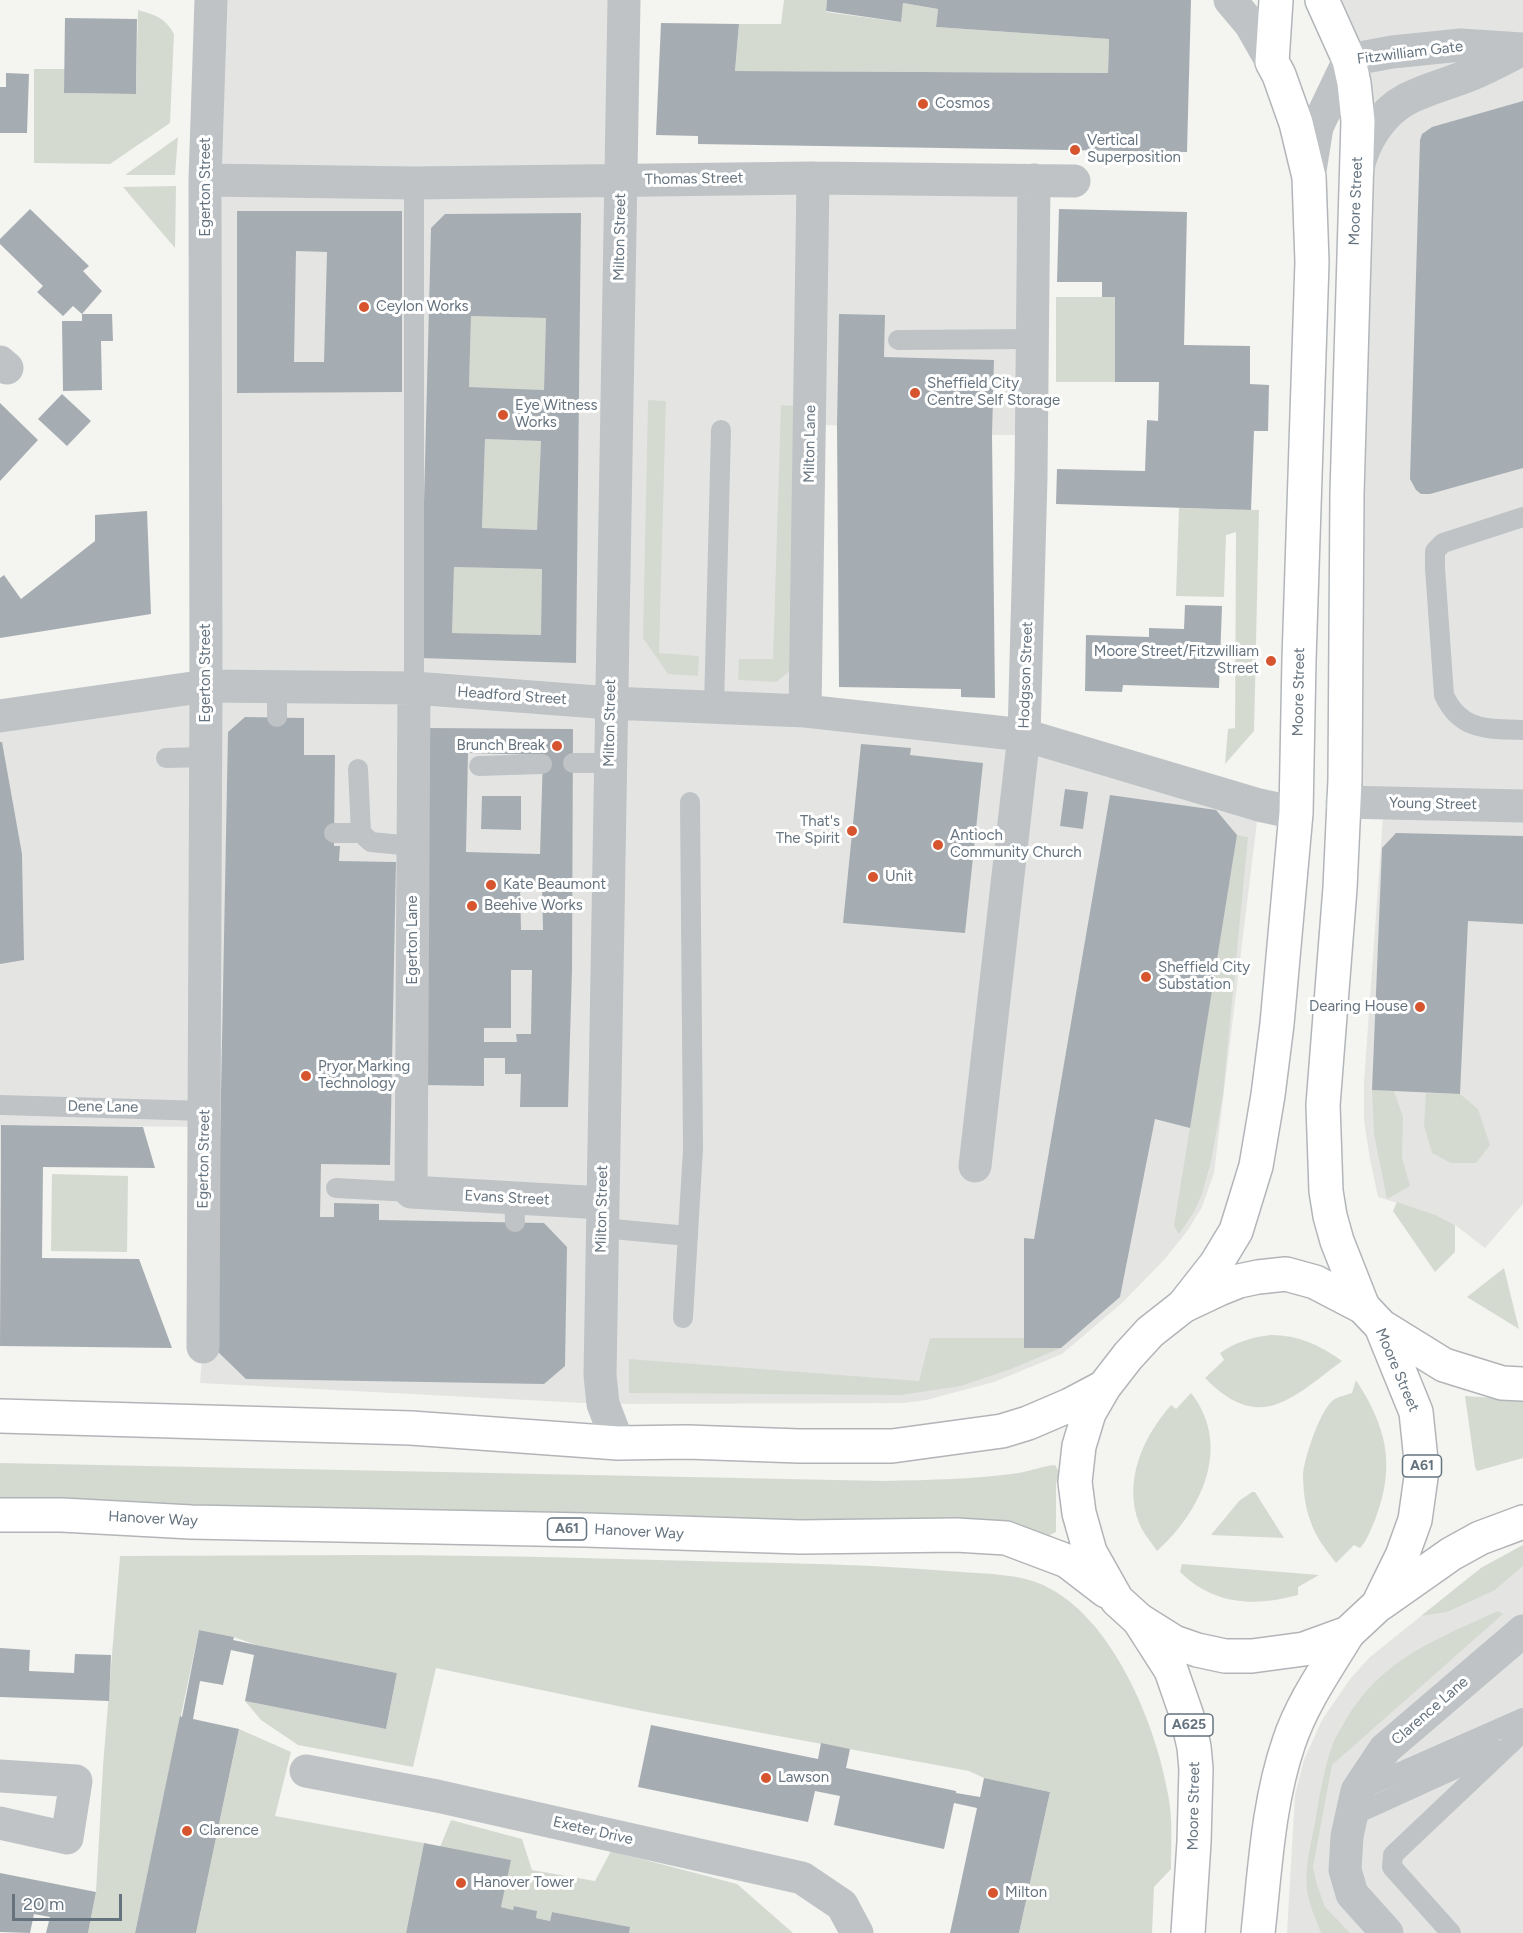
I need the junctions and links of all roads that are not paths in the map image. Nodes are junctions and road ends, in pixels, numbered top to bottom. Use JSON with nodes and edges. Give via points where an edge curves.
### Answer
{"nodes":[{"id":1,"x":211,"y":0,"type":"edge"},
{"id":2,"x":624,"y":0,"type":"edge"},
{"id":3,"x":1230,"y":0,"type":"edge"},
{"id":4,"x":1276,"y":0,"type":"edge"},
{"id":5,"x":1321,"y":2,"type":"edge"},
{"id":6,"x":1523,"y":49,"type":"edge"},
{"id":7,"x":1349,"y":60,"type":"junction"},
{"id":8,"x":1272,"y":62,"type":"junction"},
{"id":9,"x":1358,"y":168,"type":"junction"},
{"id":10,"x":1309,"y":177,"type":"junction"},
{"id":11,"x":813,"y":178,"type":"junction"},
{"id":12,"x":622,"y":179,"type":"junction"},
{"id":13,"x":205,"y":180,"type":"junction"},
{"id":14,"x":1034,"y":180,"type":"junction"},
{"id":15,"x":1074,"y":181,"type":"dead end"},
{"id":16,"x":414,"y":183,"type":"junction"},
{"id":17,"x":1032,"y":339,"type":"junction"},
{"id":18,"x":898,"y":340,"type":"dead end"},
{"id":19,"x":721,"y":430,"type":"dead end"},
{"id":20,"x":1523,"y":517,"type":"edge"},
{"id":21,"x":206,"y":686,"type":"junction"},
{"id":22,"x":414,"y":688,"type":"junction"},
{"id":23,"x":610,"y":703,"type":"junction"},
{"id":24,"x":714,"y":708,"type":"junction"},
{"id":25,"x":805,"y":711,"type":"junction"},
{"id":26,"x":0,"y":716,"type":"edge"},
{"id":27,"x":1523,"y":730,"type":"edge"},
{"id":28,"x":1024,"y":735,"type":"junction"},
{"id":29,"x":206,"y":757,"type":"junction"},
{"id":30,"x":166,"y":758,"type":"dead end"},
{"id":31,"x":573,"y":763,"type":"dead end"},
{"id":32,"x":610,"y":763,"type":"junction"},
{"id":33,"x":542,"y":764,"type":"dead end"},
{"id":34,"x":479,"y":766,"type":"dead end"},
{"id":35,"x":358,"y":768,"type":"dead end"},
{"id":36,"x":690,"y":802,"type":"dead end"},
{"id":37,"x":1342,"y":802,"type":"junction"},
{"id":38,"x":1523,"y":806,"type":"edge"},
{"id":39,"x":1296,"y":813,"type":"junction"},
{"id":40,"x":334,"y":833,"type":"dead end"},
{"id":41,"x":361,"y":833,"type":"junction"},
{"id":42,"x":413,"y":846,"type":"junction"},
{"id":43,"x":0,"y":1104,"type":"edge"},
{"id":44,"x":205,"y":1111,"type":"junction"},
{"id":45,"x":975,"y":1166,"type":"dead end"},
{"id":46,"x":336,"y":1188,"type":"dead end"},
{"id":47,"x":411,"y":1192,"type":"junction"},
{"id":48,"x":602,"y":1216,"type":"junction"},
{"id":49,"x":688,"y":1236,"type":"junction"},
{"id":50,"x":1183,"y":1306,"type":"junction"},
{"id":51,"x":1372,"y":1317,"type":"junction"},
{"id":52,"x":683,"y":1318,"type":"dead end"},
{"id":53,"x":203,"y":1347,"type":"dead end"},
{"id":54,"x":1523,"y":1384,"type":"edge"},
{"id":55,"x":1104,"y":1387,"type":"junction"},
{"id":56,"x":0,"y":1416,"type":"edge"},
{"id":57,"x":618,"y":1443,"type":"junction"},
{"id":58,"x":0,"y":1515,"type":"edge"},
{"id":59,"x":1523,"y":1522,"type":"edge"},
{"id":60,"x":1378,"y":1605,"type":"junction"},
{"id":61,"x":1128,"y":1610,"type":"junction"},
{"id":62,"x":1523,"y":1630,"type":"edge"},
{"id":63,"x":1348,"y":1633,"type":"junction"},
{"id":64,"x":1523,"y":1718,"type":"edge"},
{"id":65,"x":1517,"y":1738,"type":"edge"},
{"id":66,"x":306,"y":1771,"type":"dead end"},
{"id":67,"x":0,"y":1776,"type":"edge"},
{"id":68,"x":1354,"y":1804,"type":"junction"},
{"id":69,"x":0,"y":1823,"type":"edge"},
{"id":70,"x":857,"y":1933,"type":"edge"},
{"id":71,"x":1188,"y":1933,"type":"edge"},
{"id":72,"x":1258,"y":1933,"type":"edge"},
{"id":73,"x":1387,"y":1933,"type":"edge"},
{"id":74,"x":1451,"y":1933,"type":"edge"}],
"edges":[{"from":1,"to":13,"type":"street","name":"Egerton Street"},
{"from":2,"to":12,"type":"street","name":"Milton Street"},
{"from":3,"to":8,"type":"street","via":[[1251,25]]},
{"from":4,"to":8,"type":"main road"},
{"from":5,"to":7,"type":"main road","name":"Moore Street"},
{"from":6,"to":7,"type":"street","name":"Fitzwilliam Gate","via":[[1461,45]]},
{"from":6,"to":9,"type":"street","name":"Fitzwilliam Gate","via":[[1471,75],[1406,100],[1373,132]]},
{"from":7,"to":9,"type":"main road","name":"Moore Street","via":[[1358,112]]},
{"from":7,"to":10,"type":"street","name":"Fitzwilliam Gate","via":[[1317,127]]},
{"from":8,"to":10,"type":"main road","name":"Moore Street","via":[[1296,123]]},
{"from":9,"to":37,"type":"main road","name":"Moore Street"},
{"from":10,"to":39,"type":"main road","name":"Moore Street","via":[[1312,262]]},
{"from":11,"to":12,"type":"street","name":"Thomas Street"},
{"from":11,"to":14,"type":"street","name":"Thomas Street"},
{"from":11,"to":25,"type":"street","name":"Milton Lane"},
{"from":12,"to":16,"type":"street","name":"Thomas Street"},
{"from":12,"to":23,"type":"street","name":"Milton Street"},
{"from":13,"to":16,"type":"street","name":"Thomas Street"},
{"from":13,"to":21,"type":"street","name":"Egerton Street"},
{"from":14,"to":15,"type":"street","name":"Thomas Street"},
{"from":14,"to":17,"type":"street","name":"Hodgson Street"},
{"from":16,"to":22,"type":"lane"},
{"from":17,"to":18,"type":"lane"},
{"from":17,"to":28,"type":"street","name":"Hodgson Street"},
{"from":19,"to":24,"type":"lane"},
{"from":20,"to":27,"type":"lane","via":[[1443,543],[1435,551],[1444,695],[1450,708],[1462,720],[1485,729]]},
{"from":21,"to":22,"type":"street","name":"Headford Street","via":[[277,702]]},
{"from":21,"to":26,"type":"street","name":"Headford Street"},
{"from":21,"to":29,"type":"street","name":"Egerton Street"},
{"from":22,"to":23,"type":"street","name":"Headford Street"},
{"from":22,"to":42,"type":"street","name":"Egerton Lane"},
{"from":23,"to":24,"type":"street","name":"Headford Street"},
{"from":23,"to":32,"type":"street","name":"Milton Street"},
{"from":24,"to":25,"type":"street","name":"Headford Street"},
{"from":25,"to":28,"type":"street","name":"Headford Street"},
{"from":28,"to":39,"type":"street","name":"Headford Street"},
{"from":28,"to":45,"type":"street","name":"Hodgson Street"},
{"from":29,"to":30,"type":"lane"},
{"from":29,"to":44,"type":"street","name":"Egerton Street","via":[[214,988]]},
{"from":31,"to":32,"type":"lane"},
{"from":32,"to":48,"type":"street","name":"Milton Street"},
{"from":33,"to":34,"type":"lane"},
{"from":35,"to":41,"type":"lane"},
{"from":36,"to":49,"type":"lane","via":[[693,1149]]},
{"from":37,"to":38,"type":"street","name":"Young Street"},
{"from":37,"to":51,"type":"main road","name":"Moore Street","via":[[1340,888],[1323,1105],[1326,1191],[1337,1241]]},
{"from":39,"to":50,"type":"main road","name":"Moore Street","via":[[1277,1024],[1256,1166],[1236,1230],[1216,1264]]},
{"from":40,"to":41,"type":"lane"},
{"from":41,"to":42,"type":"lane","via":[[371,842]]},
{"from":42,"to":47,"type":"street","name":"Egerton Lane"},
{"from":43,"to":44,"type":"lane","name":"Dene Lane"},
{"from":44,"to":53,"type":"street","name":"Egerton Street"},
{"from":46,"to":47,"type":"lane"},
{"from":47,"to":48,"type":"street","name":"Evans Street","via":[[514,1210]]},
{"from":48,"to":49,"type":"lane"},
{"from":48,"to":57,"type":"street","name":"Milton Street","via":[[600,1375],[603,1404]]},
{"from":49,"to":52,"type":"lane"},
{"from":50,"to":51,"type":"main road","name":"Moore Street","number":"A61","via":[[1239,1281],[1286,1274],[1315,1282]]},
{"from":50,"to":55,"type":"main road","name":"Moore Street","number":"A61","via":[[1150,1332]]},
{"from":51,"to":54,"type":"main road","number":"A61","via":[[1444,1365],[1502,1383]]},
{"from":51,"to":60,"type":"main road","name":"Moore Street","number":"A61","via":[[1416,1412],[1422,1470],[1415,1521]]},
{"from":55,"to":57,"type":"main road","number":"A61","via":[[1070,1405],[1002,1431],[892,1446]]},
{"from":55,"to":61,"type":"main road","name":"Moore Street","number":"A61","via":[[1089,1413],[1079,1446],[1075,1482],[1090,1552]]},
{"from":56,"to":57,"type":"main road","number":"A61","via":[[411,1428]]},
{"from":58,"to":61,"type":"main road","name":"Hanover Way","number":"A61","via":[[801,1537],[1006,1538],[1067,1561]]},
{"from":59,"to":60,"type":"main road","number":"A61","via":[[1451,1554]]},
{"from":60,"to":63,"type":"main road","name":"Moore Street","number":"A61"},
{"from":61,"to":63,"type":"main road","name":"Moore Street","number":"A61","via":[[1174,1642],[1225,1656],[1304,1649]]},
{"from":61,"to":71,"type":"main road","name":"Moore Street","number":"A625","via":[[1172,1670],[1194,1747],[1194,1842]]},
{"from":62,"to":68,"type":"street","name":"Clarence Lane","via":[[1385,1749]]},
{"from":63,"to":72,"type":"main road","name":"Moore Street","via":[[1312,1692],[1289,1740],[1273,1808]]},
{"from":64,"to":68,"type":"lane"},
{"from":65,"to":68,"type":"lane"},
{"from":65,"to":74,"type":"lane","via":[[1393,1855],[1392,1867]]},
{"from":66,"to":70,"type":"street","name":"Exeter Drive","via":[[437,1796],[802,1878],[842,1905]]},
{"from":67,"to":69,"type":"street","via":[[76,1781],[67,1838]]},
{"from":68,"to":73,"type":"street","name":"Clarence Lane","via":[[1345,1870],[1352,1894]]}]}
